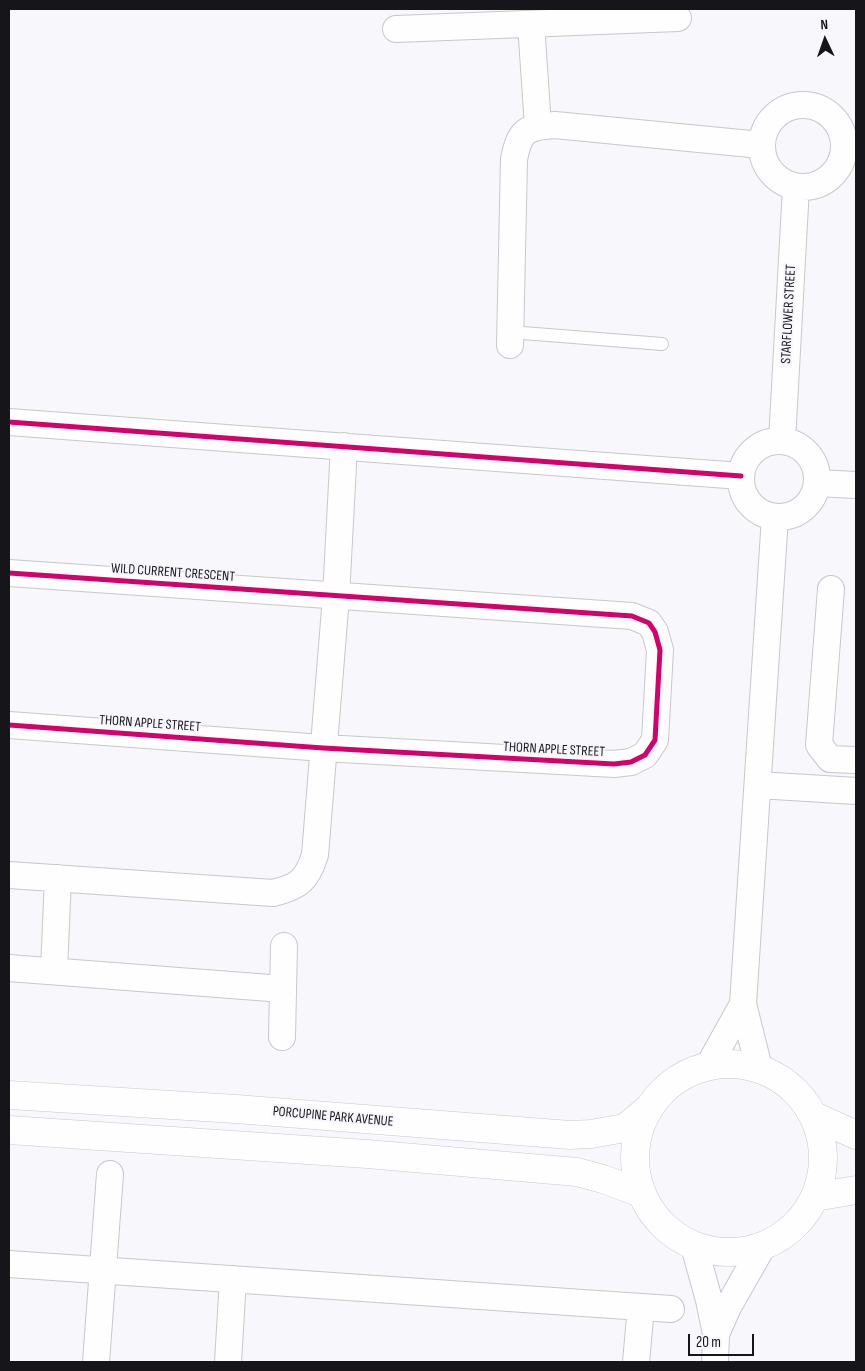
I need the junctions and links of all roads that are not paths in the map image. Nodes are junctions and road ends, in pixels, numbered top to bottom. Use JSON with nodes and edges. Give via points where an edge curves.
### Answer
{"nodes":[{"id":1,"x":678,"y":18,"type":"dead end"},
{"id":2,"x":531,"y":24,"type":"junction"},
{"id":3,"x":396,"y":29,"type":"dead end"},
{"id":4,"x":538,"y":126,"type":"junction"},
{"id":5,"x":761,"y":145,"type":"junction"},
{"id":6,"x":850,"y":148,"type":"edge"},
{"id":7,"x":796,"y":187,"type":"junction"},
{"id":8,"x":510,"y":339,"type":"joint"},
{"id":9,"x":662,"y":344,"type":"dead end"},
{"id":10,"x":9,"y":422,"type":"edge"},
{"id":11,"x":782,"y":441,"type":"junction"},
{"id":12,"x":344,"y":446,"type":"junction"},
{"id":13,"x":741,"y":476,"type":"junction"},
{"id":14,"x":817,"y":483,"type":"junction"},
{"id":15,"x":856,"y":485,"type":"edge"},
{"id":16,"x":776,"y":517,"type":"junction"},
{"id":17,"x":9,"y":573,"type":"edge"},
{"id":18,"x":831,"y":589,"type":"dead end"},
{"id":19,"x":336,"y":596,"type":"junction"},
{"id":20,"x":9,"y":725,"type":"edge"},
{"id":21,"x":323,"y":748,"type":"junction"},
{"id":22,"x":856,"y":760,"type":"edge"},
{"id":23,"x":758,"y":785,"type":"junction"},
{"id":24,"x":856,"y":791,"type":"edge"},
{"id":25,"x":9,"y":876,"type":"edge"},
{"id":26,"x":58,"y":878,"type":"junction"},
{"id":27,"x":284,"y":946,"type":"dead end"},
{"id":28,"x":9,"y":968,"type":"edge"},
{"id":29,"x":54,"y":970,"type":"junction"},
{"id":30,"x":283,"y":989,"type":"junction"},
{"id":31,"x":743,"y":1004,"type":"junction"},
{"id":32,"x":282,"y":1037,"type":"dead end"},
{"id":33,"x":709,"y":1066,"type":"junction"},
{"id":34,"x":759,"y":1068,"type":"junction"},
{"id":35,"x":9,"y":1095,"type":"edge"},
{"id":36,"x":648,"y":1108,"type":"junction"},
{"id":37,"x":814,"y":1116,"type":"junction"},
{"id":38,"x":9,"y":1130,"type":"edge"},
{"id":39,"x":856,"y":1135,"type":"edge"},
{"id":40,"x":110,"y":1174,"type":"dead end"},
{"id":41,"x":856,"y":1190,"type":"edge"},
{"id":42,"x":641,"y":1194,"type":"junction"},
{"id":43,"x":816,"y":1197,"type":"junction"},
{"id":44,"x":694,"y":1246,"type":"junction"},
{"id":45,"x":761,"y":1249,"type":"junction"},
{"id":46,"x":9,"y":1264,"type":"edge"},
{"id":47,"x":103,"y":1270,"type":"junction"},
{"id":48,"x":233,"y":1279,"type":"junction"},
{"id":49,"x":641,"y":1306,"type":"junction"},
{"id":50,"x":671,"y":1309,"type":"dead end"},
{"id":51,"x":716,"y":1334,"type":"junction"},
{"id":52,"x":96,"y":1362,"type":"edge"},
{"id":53,"x":228,"y":1362,"type":"edge"},
{"id":54,"x":636,"y":1362,"type":"edge"},
{"id":55,"x":715,"y":1362,"type":"edge"}],
"edges":[{"from":1,"to":2,"type":"street"},
{"from":2,"to":3,"type":"street"},
{"from":2,"to":4,"type":"street"},
{"from":4,"to":5,"type":"street"},
{"from":4,"to":8,"type":"street","via":[[524,132],[514,159]]},
{"from":5,"to":6,"type":"street","via":[[763,133],[777,114],[787,108],[810,105],[831,116]]},
{"from":5,"to":7,"type":"street","via":[[771,172]]},
{"from":6,"to":7,"type":"street","via":[[838,170],[829,178],[819,184]]},
{"from":7,"to":11,"type":"street","name":"STARFLOWER STREET"},
{"from":8,"to":9,"type":"lane"},
{"from":10,"to":12,"type":"street"},
{"from":11,"to":13,"type":"street","via":[[771,442],[750,454]]},
{"from":11,"to":14,"type":"street","via":[[794,444],[812,460]]},
{"from":12,"to":13,"type":"street"},
{"from":12,"to":19,"type":"street"},
{"from":13,"to":16,"type":"street","via":[[746,499],[764,514]]},
{"from":14,"to":15,"type":"street"},
{"from":14,"to":16,"type":"street","via":[[808,504],[798,512]]},
{"from":16,"to":23,"type":"street"},
{"from":17,"to":19,"type":"street","name":"WILD CURRENT CRESCENT"},
{"from":18,"to":22,"type":"street","via":[[819,745],[830,759]]},
{"from":19,"to":21,"type":"street"},
{"from":19,"to":21,"type":"street","name":"THORN APPLE STREET","via":[[632,616],[649,623],[660,650],[655,740],[645,755],[631,762],[614,764]]},
{"from":20,"to":21,"type":"street","name":"THORN APPLE STREET"},
{"from":21,"to":26,"type":"street","via":[[315,855],[309,873],[288,890],[273,893]]},
{"from":23,"to":24,"type":"street"},
{"from":23,"to":31,"type":"street"},
{"from":25,"to":26,"type":"street"},
{"from":26,"to":29,"type":"street"},
{"from":27,"to":30,"type":"street"},
{"from":28,"to":29,"type":"street"},
{"from":29,"to":30,"type":"street"},
{"from":30,"to":32,"type":"street"},
{"from":31,"to":33,"type":"street"},
{"from":31,"to":34,"type":"street"},
{"from":33,"to":34,"type":"street","via":[[734,1064]]},
{"from":33,"to":36,"type":"street","via":[[685,1074],[664,1088]]},
{"from":34,"to":37,"type":"street","via":[[781,1079],[800,1096]]},
{"from":35,"to":36,"type":"street","name":"PORCUPINE PARK AVENUE","via":[[570,1135],[625,1128]]},
{"from":36,"to":42,"type":"street","via":[[634,1150]]},
{"from":37,"to":39,"type":"street"},
{"from":37,"to":43,"type":"street","via":[[823,1152],[823,1171]]},
{"from":38,"to":42,"type":"street","via":[[577,1172]]},
{"from":40,"to":47,"type":"street"},
{"from":41,"to":43,"type":"street"},
{"from":42,"to":44,"type":"street","via":[[657,1220]]},
{"from":43,"to":45,"type":"street","via":[[797,1224]]},
{"from":44,"to":45,"type":"street","via":[[724,1253]]},
{"from":44,"to":51,"type":"street"},
{"from":45,"to":51,"type":"street"},
{"from":46,"to":47,"type":"street"},
{"from":47,"to":48,"type":"street"},
{"from":47,"to":52,"type":"street"},
{"from":48,"to":49,"type":"street"},
{"from":48,"to":53,"type":"street"},
{"from":49,"to":50,"type":"street"},
{"from":49,"to":54,"type":"street"},
{"from":51,"to":55,"type":"street"}]}
